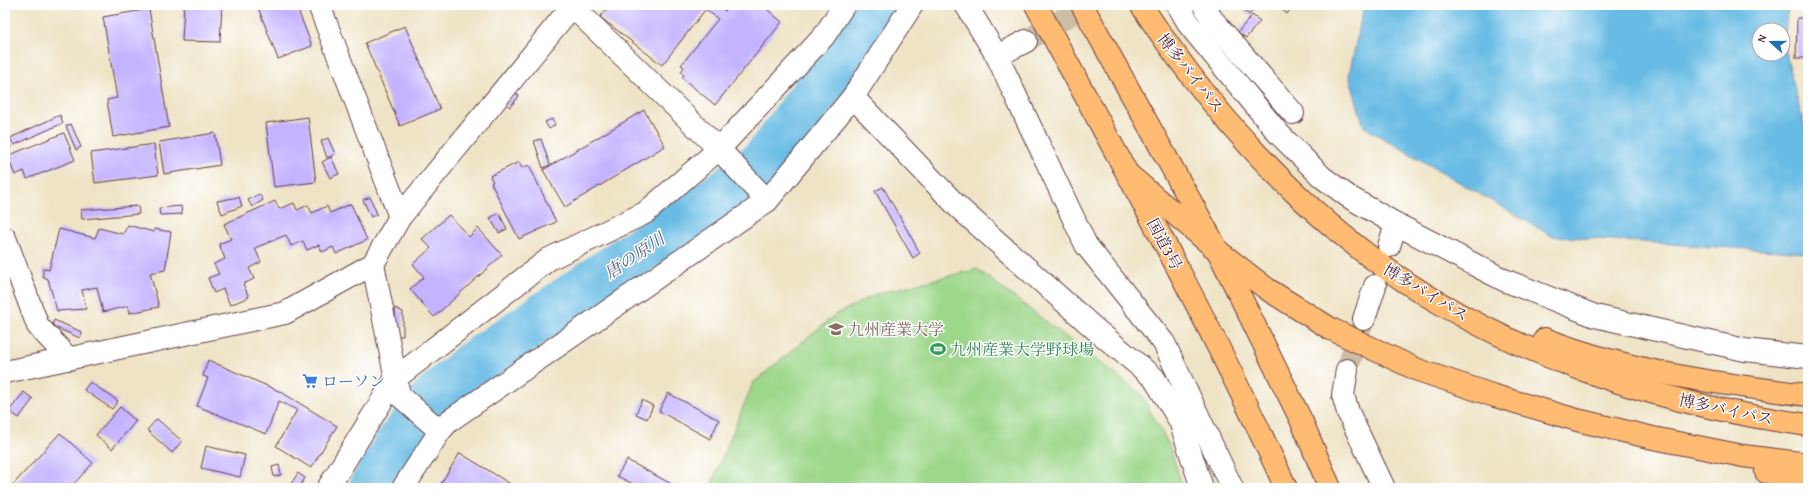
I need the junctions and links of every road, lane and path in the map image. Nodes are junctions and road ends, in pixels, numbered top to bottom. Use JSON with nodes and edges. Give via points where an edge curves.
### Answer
{"nodes":[{"id":1,"x":319,"y":5,"type":"edge"},
{"id":2,"x":844,"y":5,"type":"edge"},
{"id":3,"x":912,"y":5,"type":"edge"},
{"id":4,"x":966,"y":5,"type":"edge"},
{"id":5,"x":1036,"y":5,"type":"edge"},
{"id":6,"x":1082,"y":5,"type":"edge"},
{"id":7,"x":1141,"y":5,"type":"edge"},
{"id":8,"x":1178,"y":5,"type":"edge"},
{"id":9,"x":1204,"y":5,"type":"edge"},
{"id":10,"x":572,"y":6,"type":"edge"},
{"id":11,"x":1026,"y":41,"type":"tunnel mouth"},
{"id":12,"x":997,"y":56,"type":"junction"},
{"id":13,"x":852,"y":97,"type":"junction"},
{"id":14,"x":1293,"y":113,"type":"dead end"},
{"id":15,"x":718,"y":150,"type":"junction"},
{"id":16,"x":1128,"y":174,"type":"junction"},
{"id":17,"x":767,"y":201,"type":"junction"},
{"id":18,"x":400,"y":217,"type":"junction"},
{"id":19,"x":1396,"y":224,"type":"junction"},
{"id":20,"x":5,"y":238,"type":"edge"},
{"id":21,"x":1389,"y":246,"type":"dead end"},
{"id":22,"x":1218,"y":251,"type":"junction"},
{"id":23,"x":1369,"y":256,"type":"junction"},
{"id":24,"x":373,"y":264,"type":"junction"},
{"id":25,"x":1375,"y":286,"type":"dead end"},
{"id":26,"x":1364,"y":319,"type":"tunnel mouth"},
{"id":27,"x":1331,"y":329,"type":"junction"},
{"id":28,"x":1808,"y":357,"type":"edge"},
{"id":29,"x":69,"y":359,"type":"junction"},
{"id":30,"x":1346,"y":370,"type":"tunnel mouth"},
{"id":31,"x":5,"y":372,"type":"edge"},
{"id":32,"x":398,"y":387,"type":"junction"},
{"id":33,"x":1808,"y":395,"type":"edge"},
{"id":34,"x":1808,"y":425,"type":"edge"},
{"id":35,"x":436,"y":428,"type":"junction"},
{"id":36,"x":1808,"y":464,"type":"edge"},
{"id":37,"x":1808,"y":480,"type":"edge"},
{"id":38,"x":328,"y":488,"type":"edge"},
{"id":39,"x":404,"y":488,"type":"edge"},
{"id":40,"x":1202,"y":488,"type":"edge"},
{"id":41,"x":1232,"y":488,"type":"edge"},
{"id":42,"x":1286,"y":488,"type":"edge"},
{"id":43,"x":1330,"y":488,"type":"edge"},
{"id":44,"x":1384,"y":488,"type":"edge"}],
"edges":[{"from":1,"to":18,"type":"street"},
{"from":2,"to":15,"type":"street","via":[[824,36]]},
{"from":3,"to":13,"type":"street"},
{"from":4,"to":12,"type":"street"},
{"from":5,"to":16,"type":"highway","name":"国道3号"},
{"from":6,"to":22,"type":"highway"},
{"from":7,"to":23,"type":"highway","name":"博多バイパス","via":[[1205,94],[1260,158],[1313,210]]},
{"from":8,"to":19,"type":"street","via":[[1195,32],[1279,134],[1322,177],[1349,197]]},
{"from":9,"to":14,"type":"street","via":[[1211,18]]},
{"from":10,"to":15,"type":"street"},
{"from":10,"to":18,"type":"street"},
{"from":11,"to":12,"type":"street"},
{"from":12,"to":41,"type":"street","via":[[1086,245],[1164,344]]},
{"from":13,"to":17,"type":"street"},
{"from":13,"to":40,"type":"street","via":[[958,207],[1154,378],[1180,421]]},
{"from":15,"to":17,"type":"street"},
{"from":15,"to":32,"type":"street","via":[[645,213],[550,258]]},
{"from":16,"to":22,"type":"highway"},
{"from":16,"to":42,"type":"highway","name":"国道3号","via":[[1223,355]]},
{"from":17,"to":35,"type":"street"},
{"from":18,"to":24,"type":"street"},
{"from":19,"to":21,"type":"street"},
{"from":19,"to":28,"type":"street","via":[[1504,280],[1595,316],[1745,350]]},
{"from":20,"to":29,"type":"street","via":[[38,326]]},
{"from":22,"to":27,"type":"highway","via":[[1267,289]]},
{"from":22,"to":43,"type":"highway","via":[[1302,422]]},
{"from":23,"to":33,"type":"highway","via":[[1500,321],[1569,348],[1646,370]]},
{"from":23,"to":34,"type":"highway","name":"博多バイパス","via":[[1430,297],[1498,334],[1572,366],[1642,390],[1701,405]]},
{"from":24,"to":29,"type":"street","via":[[285,313]]},
{"from":24,"to":32,"type":"street"},
{"from":25,"to":26,"type":"street"},
{"from":27,"to":36,"type":"highway","via":[[1418,370],[1570,418],[1743,456]]},
{"from":27,"to":37,"type":"highway","via":[[1411,376],[1491,407],[1649,449]]},
{"from":29,"to":31,"type":"street"},
{"from":30,"to":44,"type":"street","via":[[1343,395],[1348,412]]},
{"from":32,"to":35,"type":"street"},
{"from":32,"to":38,"type":"street"},
{"from":35,"to":39,"type":"street"}]}
